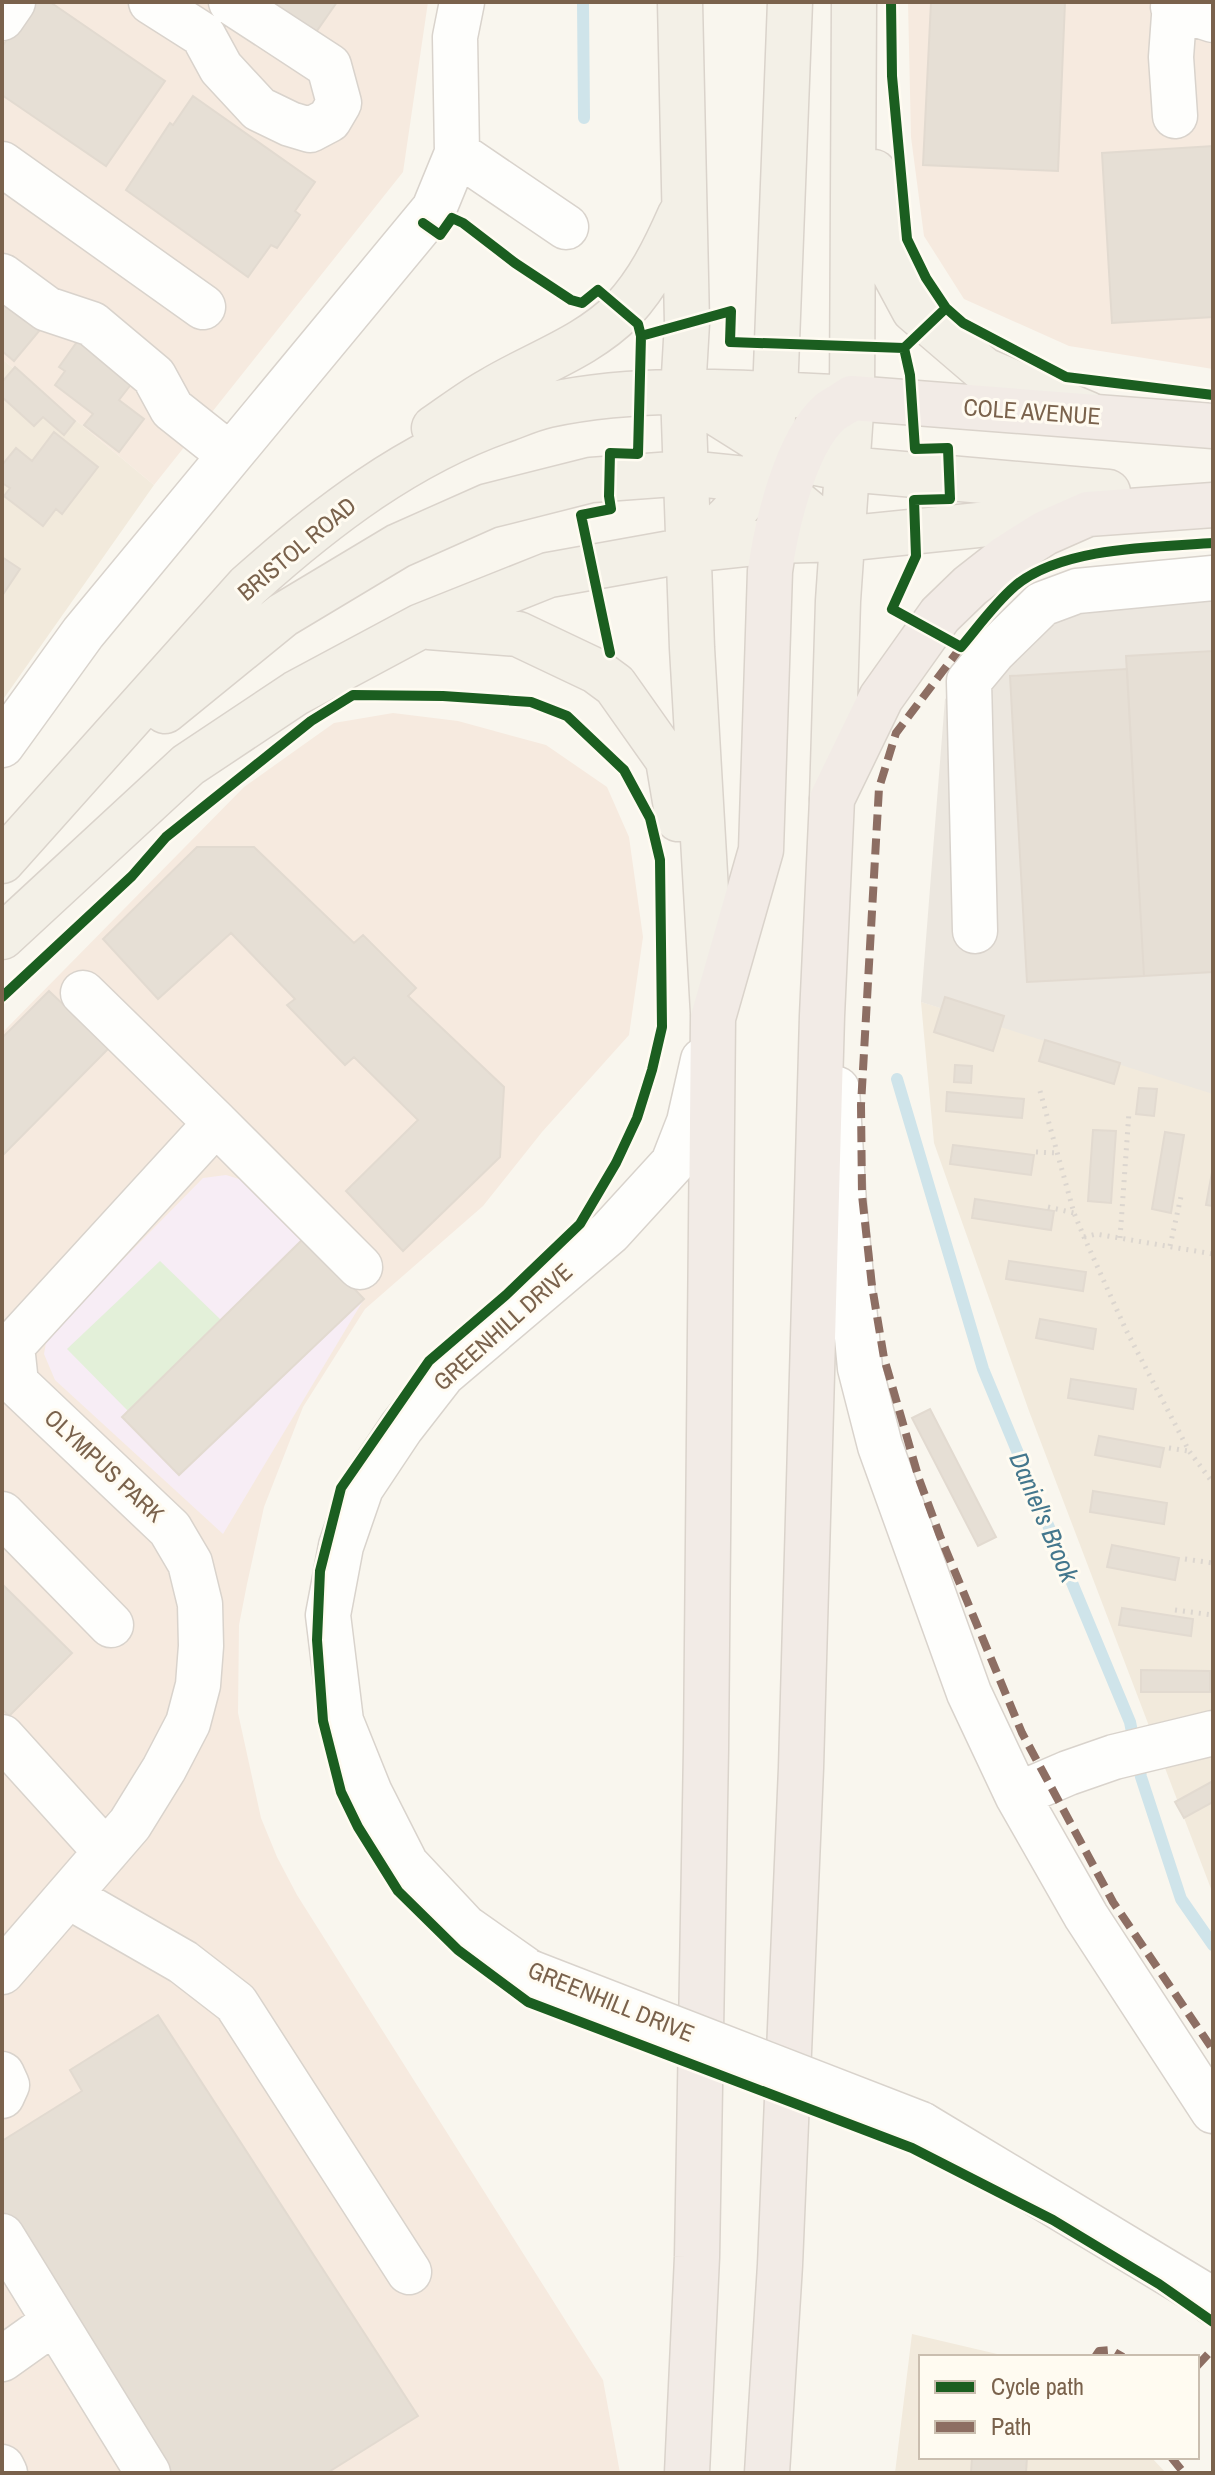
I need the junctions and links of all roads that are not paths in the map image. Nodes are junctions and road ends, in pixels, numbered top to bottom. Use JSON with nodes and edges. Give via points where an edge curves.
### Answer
{"nodes":[{"id":1,"x":13,"y":2,"type":"edge"},
{"id":2,"x":231,"y":2,"type":"edge"},
{"id":3,"x":462,"y":2,"type":"edge"},
{"id":4,"x":680,"y":2,"type":"edge"},
{"id":5,"x":790,"y":2,"type":"edge"},
{"id":6,"x":155,"y":3,"type":"edge"},
{"id":7,"x":1187,"y":10,"type":"edge"},
{"id":8,"x":855,"y":14,"type":"edge"},
{"id":9,"x":2,"y":18,"type":"edge"},
{"id":10,"x":1175,"y":116,"type":"dead end"},
{"id":11,"x":457,"y":153,"type":"junction"},
{"id":12,"x":2,"y":164,"type":"edge"},
{"id":13,"x":684,"y":207,"type":"junction"},
{"id":14,"x":566,"y":227,"type":"dead end"},
{"id":15,"x":2,"y":276,"type":"edge"},
{"id":16,"x":203,"y":307,"type":"dead end"},
{"id":17,"x":683,"y":392,"type":"junction"},
{"id":18,"x":775,"y":394,"type":"junction"},
{"id":19,"x":852,"y":398,"type":"junction"},
{"id":20,"x":1097,"y":417,"type":"junction"},
{"id":21,"x":1213,"y":426,"type":"edge"},
{"id":22,"x":230,"y":455,"type":"junction"},
{"id":23,"x":847,"y":469,"type":"junction"},
{"id":24,"x":778,"y":470,"type":"junction"},
{"id":25,"x":687,"y":473,"type":"junction"},
{"id":26,"x":1213,"y":503,"type":"edge"},
{"id":27,"x":1088,"y":514,"type":"junction"},
{"id":28,"x":842,"y":539,"type":"junction"},
{"id":29,"x":775,"y":541,"type":"junction"},
{"id":30,"x":688,"y":550,"type":"junction"},
{"id":31,"x":279,"y":558,"type":"junction"},
{"id":32,"x":1213,"y":578,"type":"edge"},
{"id":33,"x":421,"y":626,"type":"junction"},
{"id":34,"x":2,"y":745,"type":"edge"},
{"id":35,"x":62,"y":795,"type":"junction"},
{"id":36,"x":832,"y":799,"type":"junction"},
{"id":37,"x":2,"y":861,"type":"edge"},
{"id":38,"x":975,"y":931,"type":"dead end"},
{"id":39,"x":2,"y":937,"type":"edge"},
{"id":40,"x":83,"y":993,"type":"dead end"},
{"id":41,"x":822,"y":1016,"type":"junction"},
{"id":42,"x":713,"y":1018,"type":"junction"},
{"id":43,"x":216,"y":1123,"type":"junction"},
{"id":44,"x":360,"y":1267,"type":"dead end"},
{"id":45,"x":8,"y":1370,"type":"edge"},
{"id":46,"x":2,"y":1514,"type":"edge"},
{"id":47,"x":111,"y":1625,"type":"dead end"},
{"id":48,"x":1213,"y":1733,"type":"edge"},
{"id":49,"x":2,"y":1737,"type":"edge"},
{"id":50,"x":1017,"y":1795,"type":"junction"},
{"id":51,"x":106,"y":1852,"type":"junction"},
{"id":52,"x":68,"y":1896,"type":"junction"},
{"id":53,"x":3,"y":1970,"type":"edge"},
{"id":54,"x":2,"y":2074,"type":"edge"},
{"id":55,"x":2,"y":2096,"type":"edge"},
{"id":56,"x":1213,"y":2111,"type":"edge"},
{"id":57,"x":2,"y":2236,"type":"edge"},
{"id":58,"x":409,"y":2272,"type":"dead end"},
{"id":59,"x":1213,"y":2303,"type":"edge"},
{"id":60,"x":54,"y":2322,"type":"junction"},
{"id":61,"x":2,"y":2359,"type":"edge"},
{"id":62,"x":2,"y":2467,"type":"edge"},
{"id":63,"x":5,"y":2473,"type":"edge"},
{"id":64,"x":148,"y":2473,"type":"edge"},
{"id":65,"x":687,"y":2473,"type":"edge"},
{"id":66,"x":767,"y":2473,"type":"edge"}],
"edges":[{"from":1,"to":9,"type":"street"},
{"from":2,"to":6,"type":"street","via":[[329,66],[339,103],[329,120],[310,130],[259,109],[221,68],[203,35]]},
{"from":3,"to":11,"type":"street","via":[[455,37]]},
{"from":4,"to":13,"type":"main road"},
{"from":5,"to":18,"type":"main road"},
{"from":7,"to":10,"type":"street","via":[[1171,57]]},
{"from":8,"to":19,"type":"main road"},
{"from":8,"to":20,"type":"main road","via":[[879,214],[893,271],[914,310],[984,370]]},
{"from":11,"to":14,"type":"street"},
{"from":11,"to":22,"type":"street","via":[[434,209]]},
{"from":12,"to":16,"type":"street"},
{"from":13,"to":17,"type":"main road"},
{"from":13,"to":31,"type":"main road","via":[[662,256],[622,311],[367,472]]},
{"from":15,"to":22,"type":"street","via":[[47,309],[92,324],[154,376],[172,409]]},
{"from":17,"to":18,"type":"main road","name":"BRISTOL ROAD"},
{"from":17,"to":24,"type":"main road"},
{"from":17,"to":25,"type":"main road"},
{"from":17,"to":31,"type":"main road","name":"BRISTOL ROAD","via":[[640,392],[545,405],[463,434],[384,477]]},
{"from":18,"to":19,"type":"main road","name":"BRISTOL ROAD"},
{"from":18,"to":24,"type":"main road"},
{"from":19,"to":20,"type":"highway","name":"COLE AVENUE"},
{"from":19,"to":23,"type":"main road"},
{"from":19,"to":24,"type":"highway","via":[[829,413]]},
{"from":20,"to":21,"type":"highway","name":"COLE AVENUE"},
{"from":22,"to":34,"type":"street","via":[[83,633]]},
{"from":23,"to":24,"type":"main road"},
{"from":23,"to":26,"type":"main road"},
{"from":23,"to":28,"type":"main road"},
{"from":24,"to":25,"type":"main road"},
{"from":24,"to":28,"type":"main road"},
{"from":24,"to":29,"type":"highway"},
{"from":24,"to":30,"type":"main road"},
{"from":25,"to":30,"type":"main road"},
{"from":25,"to":35,"type":"main road","via":[[554,488],[488,506],[398,546],[283,615]]},
{"from":26,"to":27,"type":"highway"},
{"from":27,"to":28,"type":"main road"},
{"from":27,"to":36,"type":"highway","via":[[1007,557],[940,615],[881,698]]},
{"from":28,"to":29,"type":"main road"},
{"from":28,"to":36,"type":"main road"},
{"from":29,"to":30,"type":"main road"},
{"from":29,"to":42,"type":"highway","via":[[761,850]]},
{"from":30,"to":33,"type":"main road","via":[[549,575]]},
{"from":30,"to":42,"type":"main road"},
{"from":31,"to":35,"type":"main road","name":"BRISTOL ROAD"},
{"from":32,"to":38,"type":"street","via":[[1077,591],[1042,604],[969,681]]},
{"from":33,"to":39,"type":"main road","via":[[296,693],[188,765]]},
{"from":33,"to":42,"type":"main road","via":[[518,634],[615,685],[668,760]]},
{"from":35,"to":37,"type":"main road","name":"BRISTOL ROAD"},
{"from":36,"to":41,"type":"highway"},
{"from":40,"to":43,"type":"street"},
{"from":41,"to":50,"type":"street","via":[[836,1074],[863,1381],[880,1446],[969,1693]]},
{"from":41,"to":66,"type":"highway","via":[[801,1768]]},
{"from":42,"to":59,"type":"street","name":"GREENHILL DRIVE","bridge":true,"via":[[689,1122],[673,1163],[610,1232],[443,1374],[361,1488],[341,1546],[328,1615],[341,1721],[406,1864],[465,1927],[529,1972],[921,2124]]},
{"from":42,"to":65,"type":"highway","via":[[697,2241]]},
{"from":43,"to":44,"type":"street"},
{"from":43,"to":45,"type":"street","name":"OLYMPUS PARK","via":[[12,1346]]},
{"from":45,"to":51,"type":"street","name":"OLYMPUS PARK","via":[[170,1529],[190,1563],[200,1604],[198,1685],[188,1723],[130,1824]]},
{"from":46,"to":47,"type":"street"},
{"from":48,"to":50,"type":"street","via":[[1114,1757]]},
{"from":49,"to":51,"type":"street"},
{"from":50,"to":56,"type":"street","via":[[1086,1916]]},
{"from":51,"to":52,"type":"street","name":"OLYMPUS PARK"},
{"from":52,"to":53,"type":"street","name":"OLYMPUS PARK"},
{"from":52,"to":58,"type":"street","via":[[183,1962],[236,2003]]},
{"from":54,"to":55,"type":"street","via":[[7,2085]]},
{"from":57,"to":60,"type":"street"},
{"from":60,"to":61,"type":"street"},
{"from":60,"to":64,"type":"street"},
{"from":62,"to":63,"type":"street"}]}
